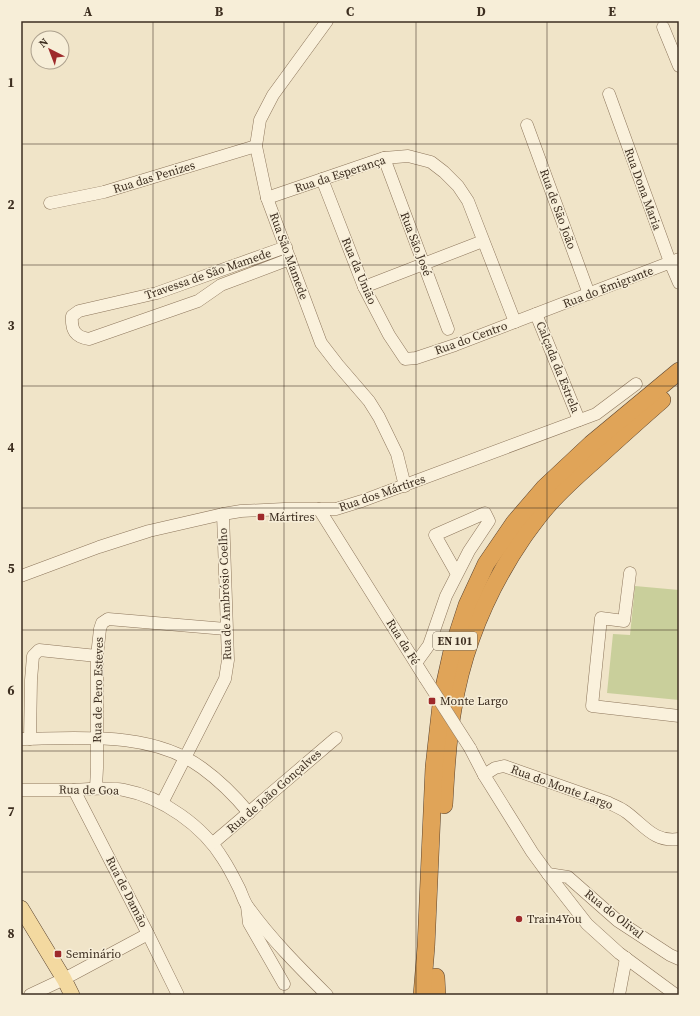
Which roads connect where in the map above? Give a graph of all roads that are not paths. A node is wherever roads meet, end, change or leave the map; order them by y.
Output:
1 (327, 21) edge
2 (663, 27) dead end
3 (679, 66) edge
4 (609, 94) dead end
5 (527, 125) dead end
6 (256, 146) junction
7 (384, 158) junction
8 (322, 179) junction
9 (267, 198) junction
10 (50, 203) dead end
11 (483, 241) junction
12 (286, 247) junction
13 (290, 259) junction
14 (675, 261) edge
15 (423, 264) junction
16 (679, 283) edge
17 (364, 288) junction
18 (589, 294) junction
19 (536, 314) junction
20 (515, 322) junction
21 (448, 329) dead end
22 (405, 358) joint
23 (679, 371) edge
24 (636, 384) dead end
25 (679, 384) edge
26 (579, 420) junction
27 (405, 486) junction
28 (319, 509) junction
29 (223, 514) junction
30 (630, 573) dead end
31 (457, 574) junction
32 (21, 576) edge
33 (226, 629) junction
34 (97, 656) junction
35 (416, 663) junction
36 (679, 716) edge
37 (97, 738) junction
38 (336, 738) dead end
39 (25, 739) edge
40 (185, 758) junction
41 (484, 775) junction
42 (96, 788) junction
43 (21, 790) edge
44 (74, 790) junction
45 (162, 803) junction
46 (249, 813) junction
47 (679, 840) edge
48 (213, 843) junction
49 (548, 874) junction
50 (247, 906) junction
51 (21, 908) edge
52 (148, 934) junction
53 (626, 958) junction
54 (679, 959) edge
55 (436, 977) junction
56 (64, 979) junction
57 (284, 984) dead end
58 (30, 995) edge
59 (72, 995) edge
60 (178, 995) edge
61 (326, 995) edge
62 (422, 995) edge
63 (433, 995) edge
64 (437, 995) edge
65 (619, 995) edge
66 (676, 995) edge

1 - 6 street, Rua São Mamede
2 - 3 street
4 - 14 street, Rua Dona Maria
5 - 18 street, Rua de São João
6 - 9 street, Rua São Mamede
6 - 10 street, Rua das Penizes
7 - 8 street, Rua da Esperança
7 - 11 street, Rua da Esperança
7 - 15 street, Rua São José
8 - 9 street, Rua da Esperança
8 - 17 street, Rua da União
9 - 12 street, Rua São Mamede
11 - 15 street
11 - 20 street, Rua da Esperança
12 - 13 street, Rua São Mamede
12 - 13 street, Travessa de São Mamede
13 - 27 street, Rua São Mamede
14 - 16 street, Rua Dona Maria
14 - 18 street, Rua do Emigrante
15 - 17 street
15 - 21 street, Rua São José
17 - 22 street, Rua da União
18 - 19 street, Rua do Emigrante
19 - 20 street, Rua do Centro
19 - 26 street, Calçada da Estrela
20 - 22 street, Rua do Centro
23 - 62 highway, EN 101
24 - 26 street, Rua dos Mártires
25 - 55 highway, EN 101
26 - 27 street, Rua dos Mártires
27 - 28 street, Rua dos Mártires
28 - 29 street, Rua dos Mártires
28 - 35 street, Rua da Fé
29 - 32 street, Rua dos Mártires
29 - 33 street, Rua de Ambrósio Coelho
30 - 36 street
31 - 31 street
31 - 35 street
33 - 34 street, Rua de Pero Esteves
33 - 40 street, Rua de Ambrósio Coelho
34 - 37 street, Rua de Pero Esteves
34 - 39 street
35 - 41 street, Rua da Fé, bridge
37 - 39 street
37 - 40 street
37 - 42 street, Rua de Pero Esteves
38 - 46 street, Rua de João Gonçalves
40 - 45 street, Rua de Ambrósio Coelho
40 - 46 street
41 - 47 street, Rua do Monte Largo
41 - 49 street, Rua da Fé
42 - 44 street, Rua de Goa
42 - 45 street, Rua de Goa
43 - 44 street, Rua de Goa
44 - 52 street, Rua de Damão
45 - 48 street, Rua de Goa
46 - 48 street, Rua de João Gonçalves
48 - 50 street, Rua de Goa
49 - 53 street, Rua da Fé
49 - 54 street, Rua do Olival
50 - 57 street, Rua de Goa
50 - 61 street, Rua de Goa
51 - 56 main road
52 - 56 street
52 - 60 street, Rua de Damão
53 - 65 street
53 - 66 street, Rua da Fé
55 - 63 highway, EN 101
55 - 64 highway
56 - 58 street
56 - 59 main road

